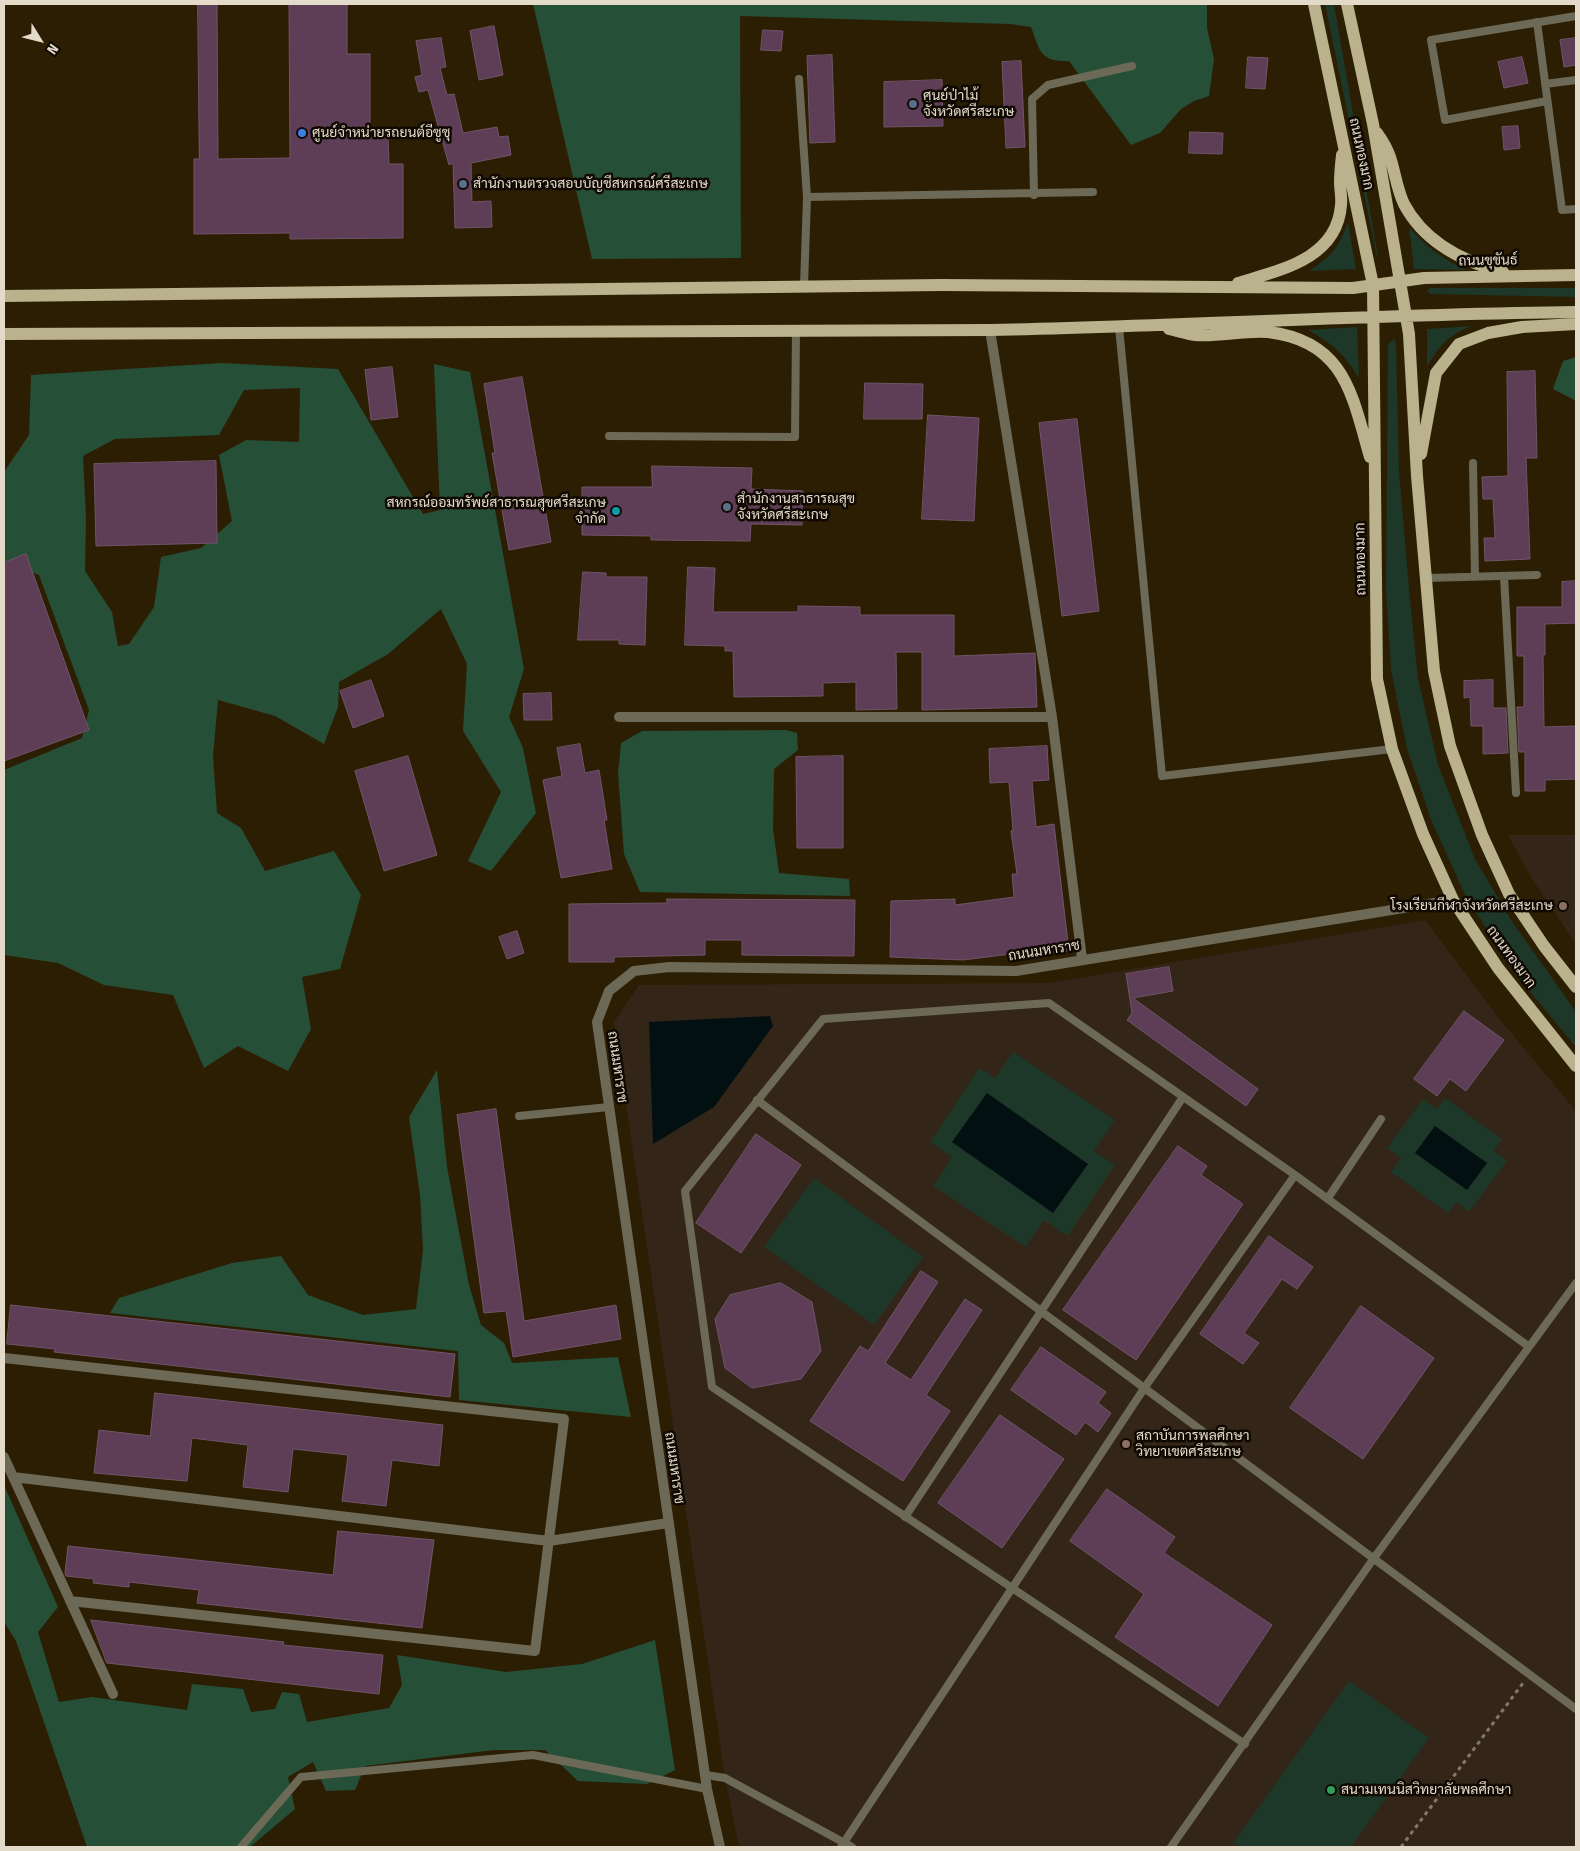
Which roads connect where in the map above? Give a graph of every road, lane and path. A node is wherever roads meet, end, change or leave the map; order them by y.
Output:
1 (1314, 4) edge
2 (1347, 4) edge
3 (1576, 16) edge
4 (1537, 22) junction
5 (1132, 66) dead end
6 (798, 79) dead end
7 (1576, 80) edge
8 (1544, 84) junction
9 (1547, 101) junction
10 (1373, 124) junction
11 (1343, 143) junction
12 (1093, 192) dead end
13 (1034, 195) junction
14 (807, 197) junction
15 (1576, 209) edge
16 (1576, 275) edge
17 (1520, 276) junction
18 (1400, 281) junction
19 (1373, 285) junction
20 (804, 286) junction
21 (1223, 288) junction
22 (4, 296) edge
23 (1576, 312) edge
24 (1406, 314) junction
25 (1374, 315) junction
26 (1576, 324) edge
27 (1152, 326) junction
28 (1119, 327) junction
29 (796, 330) junction
30 (990, 330) junction
31 (4, 334) edge
32 (609, 436) dead end
33 (1472, 463) dead end
34 (1375, 471) junction
35 (1417, 476) junction
36 (1536, 575) dead end
37 (1504, 576) junction
38 (1475, 577) junction
39 (1426, 578) junction
40 (1052, 717) junction
41 (619, 718) dead end
42 (1392, 749) junction
43 (1516, 793) dead end
44 (1453, 900) junction
45 (1082, 959) junction
46 (1576, 987) edge
47 (1576, 1066) edge
48 (1183, 1097) junction
49 (758, 1100) junction
50 (609, 1107) junction
51 (520, 1116) dead end
52 (1381, 1119) dead end
53 (1295, 1175) junction
54 (1328, 1198) junction
55 (1576, 1283) edge
56 (1040, 1310) junction
57 (1528, 1346) junction
58 (4, 1358) edge
59 (1145, 1387) junction
60 (4, 1457) edge
61 (13, 1477) junction
62 (905, 1516) junction
63 (668, 1524) junction
64 (549, 1541) junction
65 (1374, 1558) junction
66 (1012, 1587) junction
67 (70, 1601) junction
68 (1530, 1675) junction
69 (113, 1694) dead end
70 (1576, 1709) edge
71 (1245, 1744) junction
72 (706, 1775) junction
73 (707, 1789) junction
74 (842, 1845) edge
75 (241, 1847) edge
76 (720, 1847) edge
77 (852, 1847) edge
78 (1171, 1847) edge
79 (1401, 1847) edge

1 - 11 main road, ถนนทองมาก
2 - 10 main road, ถนนทองมาก
3 - 4 lane
4 - 8 lane
4 - 9 lane
5 - 13 lane
6 - 14 lane
7 - 8 lane
8 - 9 lane
9 - 15 lane
10 - 17 main road
10 - 18 main road, ถนนทองมาก
11 - 19 main road, ถนนทองมาก
11 - 21 main road
12 - 13 lane
13 - 14 lane
14 - 20 lane
16 - 17 main road, ถนนขุขันธ์
17 - 18 main road, ถนนขุขันธ์
18 - 19 main road, ถนนขุขันธ์
18 - 24 main road, ถนนทองมาก
19 - 21 main road, ถนนขุขันธ์
19 - 25 main road, ถนนทองมาก
20 - 21 main road, ถนนขุขันธ์
20 - 22 main road, ถนนขุขันธ์
23 - 24 main road
24 - 25 main road
24 - 35 main road, ถนนทองมาก
25 - 27 main road
25 - 34 main road, ถนนทองมาก
26 - 35 main road
27 - 28 main road
27 - 34 main road
28 - 30 main road
28 - 42 lane
29 - 30 main road
29 - 31 main road
29 - 32 lane
30 - 40 street
33 - 38 lane
34 - 42 main road, ถนนทองมาก
35 - 39 main road, ถนนทองมาก
36 - 37 lane
37 - 38 lane
37 - 43 lane
38 - 39 lane
39 - 46 main road, ถนนทองมาก
40 - 41 street
40 - 45 street
42 - 44 main road, ถนนทองมาก
44 - 45 street, ถนนมหาราช
44 - 47 main road, ถนนทองมาก
45 - 50 street, ถนนมหาราช
48 - 49 lane
48 - 53 lane
48 - 56 lane
49 - 56 lane
49 - 62 lane
50 - 51 lane
50 - 63 street, ถนนมหาราช
52 - 54 lane
53 - 54 lane
53 - 59 lane
54 - 57 lane
55 - 57 lane
56 - 59 lane
56 - 62 lane
57 - 65 lane
58 - 64 street
59 - 65 lane
59 - 66 lane
60 - 61 street
61 - 64 street
61 - 67 street
62 - 66 lane
63 - 64 street
63 - 72 street, ถนนมหาราช
64 - 67 street
65 - 68 lane
65 - 71 lane
66 - 71 lane
66 - 74 lane
67 - 69 street
68 - 70 lane
68 - 79 path
71 - 78 lane
72 - 73 street, ถนนมหาราช
72 - 74 lane
73 - 75 lane
73 - 76 street, ถนนมหาราช
74 - 77 lane

